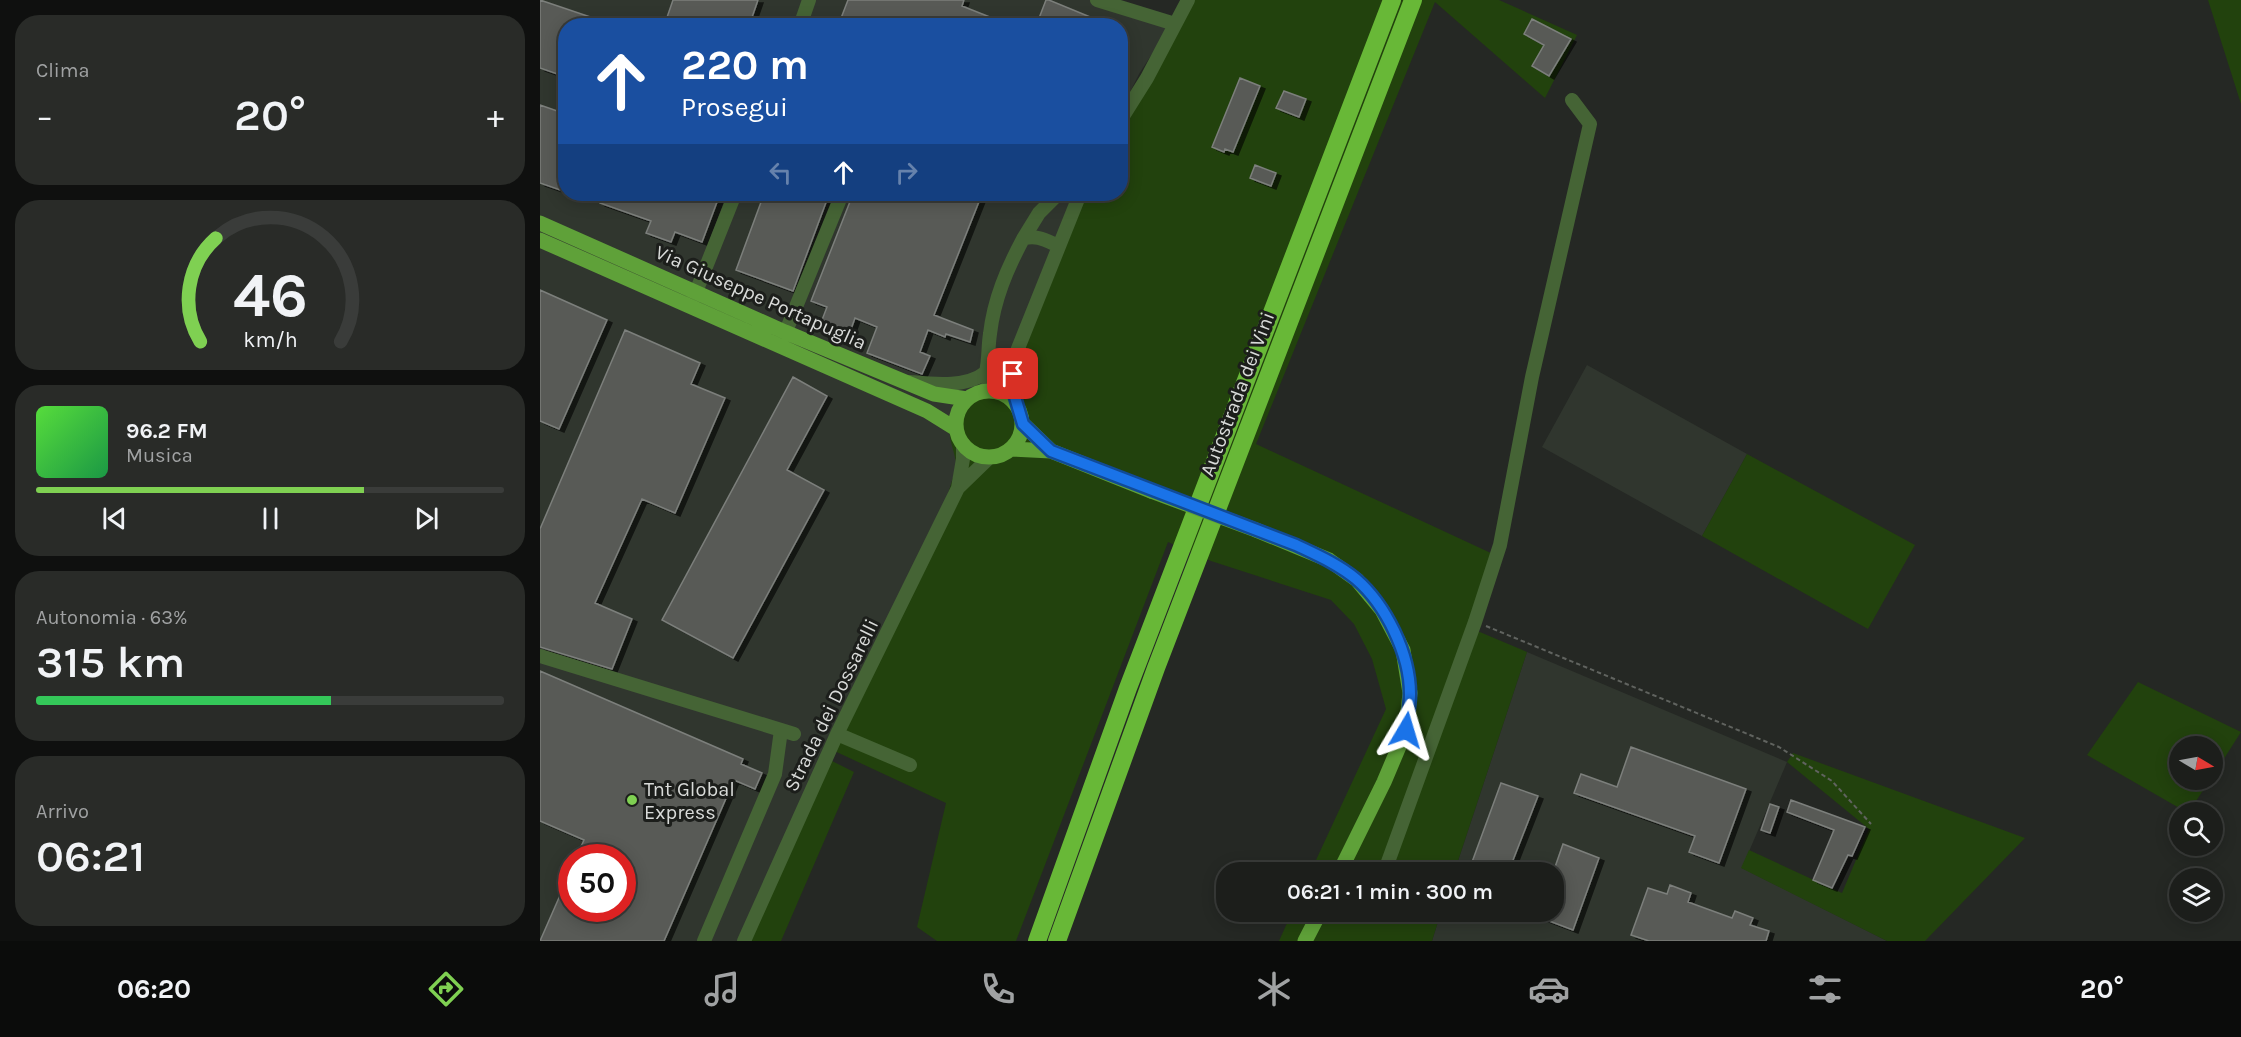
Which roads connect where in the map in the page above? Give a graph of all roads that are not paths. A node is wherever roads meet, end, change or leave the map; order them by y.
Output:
1 (809, 0) edge
2 (1097, 0) edge
3 (1188, 0) edge
4 (1392, 0) edge
5 (1413, 0) edge
6 (803, 18) edge
7 (1175, 24) junction
8 (1572, 100) dead end
9 (1128, 108) edge
10 (732, 201) edge
11 (839, 201) edge
12 (1051, 201) edge
13 (1077, 201) edge
14 (540, 223) edge
15 (1023, 239) junction
16 (540, 240) edge
17 (1059, 246) junction
18 (697, 292) junction
19 (690, 307) junction
20 (783, 339) junction
21 (1013, 361) junction
22 (902, 381) junction
23 (983, 391) junction
24 (967, 399) junction
25 (1017, 405) junction
26 (1023, 424) junction
27 (956, 429) junction
28 (963, 444) junction
29 (1012, 449) junction
30 (1051, 451) junction
31 (990, 458) junction
32 (958, 488) junction
33 (540, 656) edge
34 (837, 734) junction
35 (910, 765) dead end
36 (1072, 840) junction
37 (1344, 862) edge
38 (1388, 862) edge
39 (1315, 922) edge
40 (704, 941) edge
41 (744, 941) edge
42 (1026, 941) edge
43 (1037, 941) edge
44 (1057, 941) edge
45 (1305, 941) edge

1 - 6 street
2 - 7 street
3 - 7 street
4 - 36 highway, Autostrada dei Vini
5 - 44 highway, Autostrada dei Vini
7 - 9 street
8 - 38 street
10 - 18 street
11 - 20 street
12 - 15 street
13 - 17 street
14 - 18 main road, Via Giuseppe Portapuglia
15 - 17 street
15 - 22 street
16 - 19 main road, Via Giuseppe Portapuglia
17 - 21 street
18 - 19 street
18 - 20 main road, Via Giuseppe Portapuglia
19 - 20 main road, Via Giuseppe Portapuglia
20 - 22 main road, Via Giuseppe Portapuglia
20 - 27 main road, Via Giuseppe Portapuglia
21 - 23 street
21 - 25 street
22 - 24 main road, Via Giuseppe Portapuglia
23 - 24 main road
23 - 25 main road
24 - 27 main road
25 - 26 main road
26 - 29 main road
26 - 30 main road
27 - 28 main road
28 - 31 main road
28 - 32 street, Strada dei Dossarelli
29 - 30 main road
29 - 31 main road
30 - 37 main road, bridge
31 - 32 street, Strada dei Dossarelli
32 - 34 street, Strada dei Dossarelli
33 - 40 street
34 - 35 street
34 - 41 street, Strada dei Dossarelli
36 - 42 highway
36 - 43 highway, Autostrada dei Vini
39 - 45 main road

